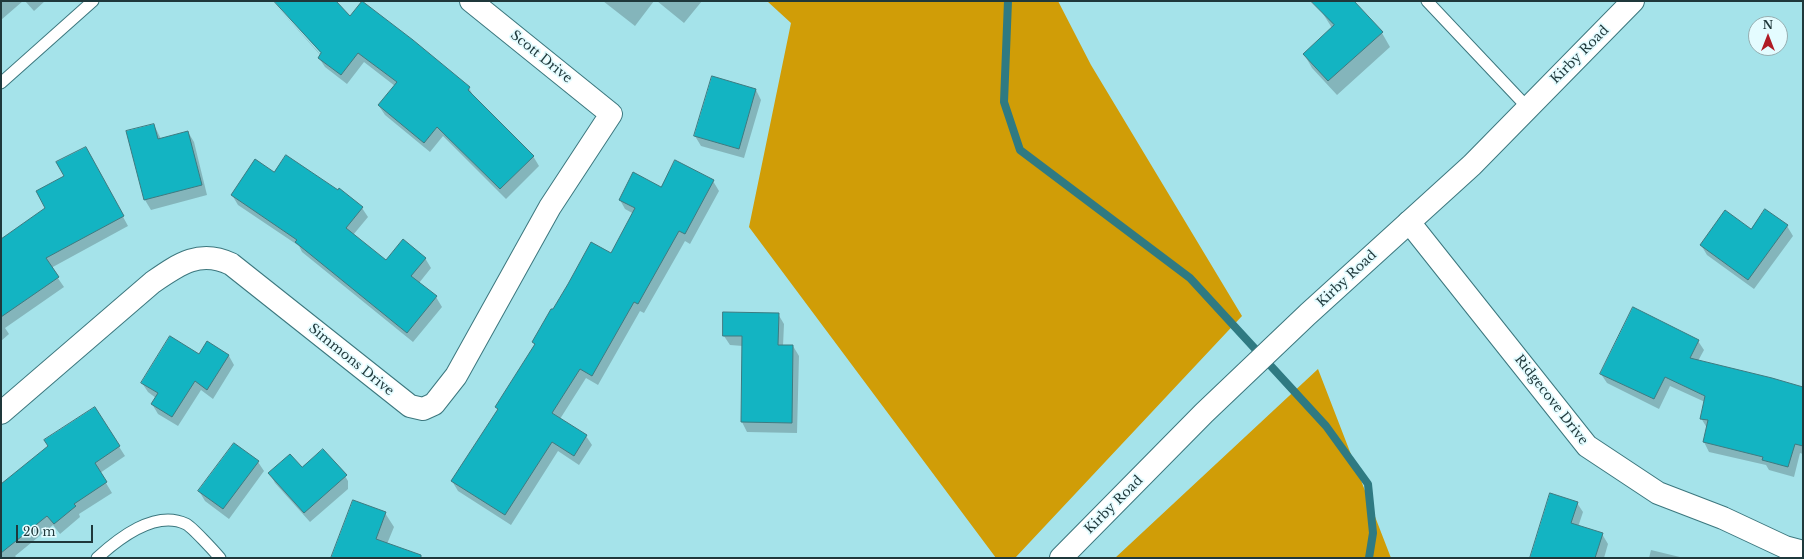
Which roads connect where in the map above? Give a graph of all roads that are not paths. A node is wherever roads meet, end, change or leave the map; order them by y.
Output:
1 (93, 1) edge
2 (471, 1) edge
3 (1427, 1) edge
4 (1634, 1) edge
5 (1, 83) edge
6 (1528, 108) junction
7 (611, 114) joint
8 (1409, 222) junction
9 (1, 413) edge
10 (1803, 552) edge
11 (96, 558) edge
12 (220, 558) edge
13 (1061, 558) edge

1 - 5 lane
2 - 7 street, Scott Drive
3 - 6 lane
4 - 6 street, Kirby Road
6 - 8 street, Kirby Road
7 - 9 street, Simmons Drive
8 - 10 street, Ridgecove Drive
8 - 13 street, Kirby Road
11 - 12 lane

